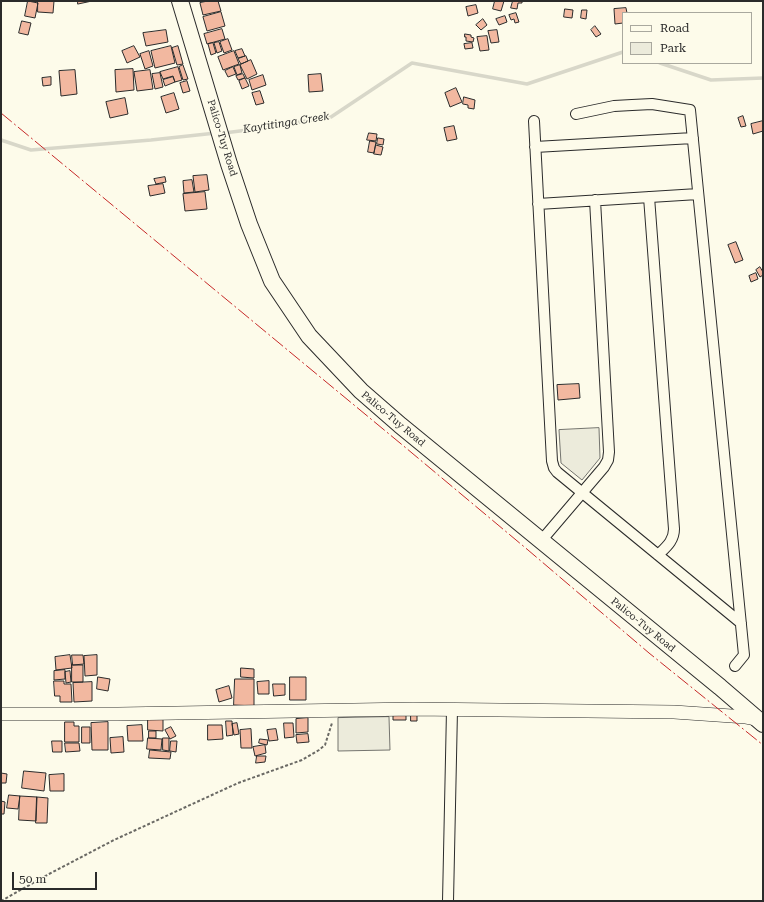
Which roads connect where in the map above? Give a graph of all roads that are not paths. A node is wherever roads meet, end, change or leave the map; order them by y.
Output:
1 (180, 1) edge
2 (576, 114) dead end
3 (534, 121) dead end
4 (693, 138) junction
5 (535, 147) junction
6 (698, 194) junction
7 (649, 197) junction
8 (595, 200) junction
9 (538, 204) junction
10 (582, 493) junction
11 (541, 541) junction
12 (658, 555) junction
13 (741, 623) junction
14 (735, 666) dead end
15 (452, 710) junction
16 (1, 714) edge
17 (761, 721) edge
18 (448, 901) edge

1 - 11 main road, Palico-Tuy Road
2 - 4 street
3 - 5 street
4 - 5 street
4 - 6 street
5 - 9 street
6 - 7 street
6 - 13 street
7 - 8 street
7 - 12 street
8 - 9 street
8 - 10 street
9 - 10 street
10 - 11 street
10 - 12 street
11 - 17 main road, Palico-Tuy Road
12 - 13 street
13 - 14 street
15 - 16 street
15 - 17 street
15 - 18 street

